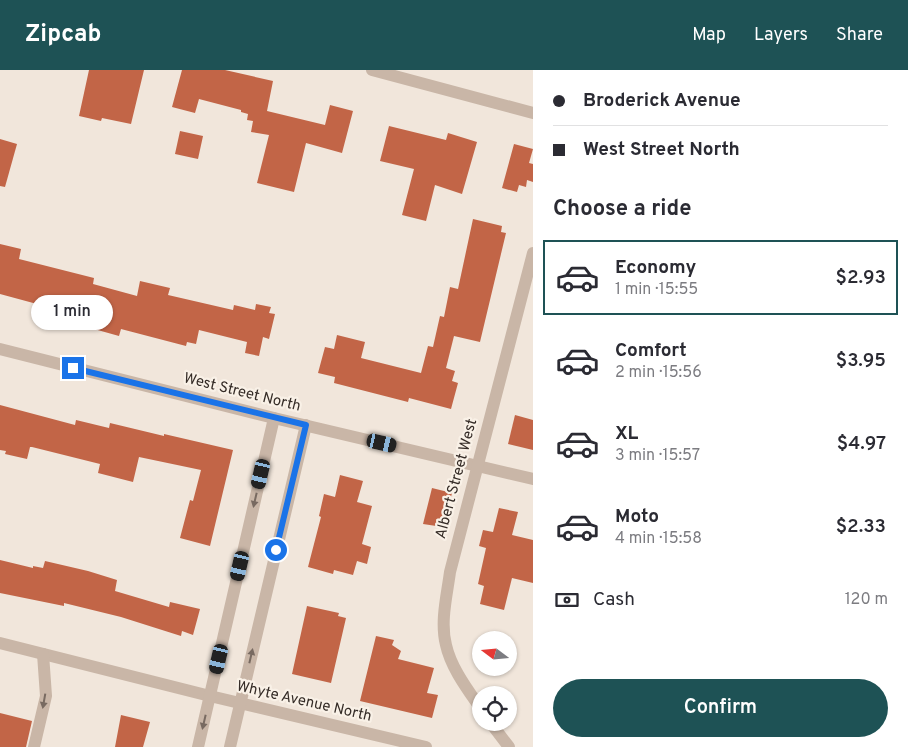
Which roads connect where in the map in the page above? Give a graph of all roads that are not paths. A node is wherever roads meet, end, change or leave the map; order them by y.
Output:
1 (372, 70) edge
2 (533, 113) edge
3 (533, 253) edge
4 (0, 349) edge
5 (274, 418) junction
6 (306, 425) junction
7 (478, 465) junction
8 (533, 479) edge
9 (0, 643) edge
10 (43, 654) junction
11 (210, 696) junction
12 (472, 696) edge
13 (240, 703) junction
14 (497, 731) edge
15 (34, 747) edge
16 (198, 747) edge
17 (230, 747) edge
18 (426, 747) edge
19 (509, 747) edge

1 - 2 street
3 - 7 street, Albert Street West
4 - 5 street, West Street North
5 - 6 street, West Street North
5 -> 11 street
6 - 7 street, West Street North
13 -> 6 street
7 - 8 street, West Street North
7 - 12 street, Albert Street West
9 - 10 street, Whyte Avenue North
10 - 11 street, Whyte Avenue North
10 -> 15 street
11 - 13 street, Whyte Avenue North
11 -> 16 street
13 - 17 street
13 - 18 street, Whyte Avenue North
14 - 19 street

